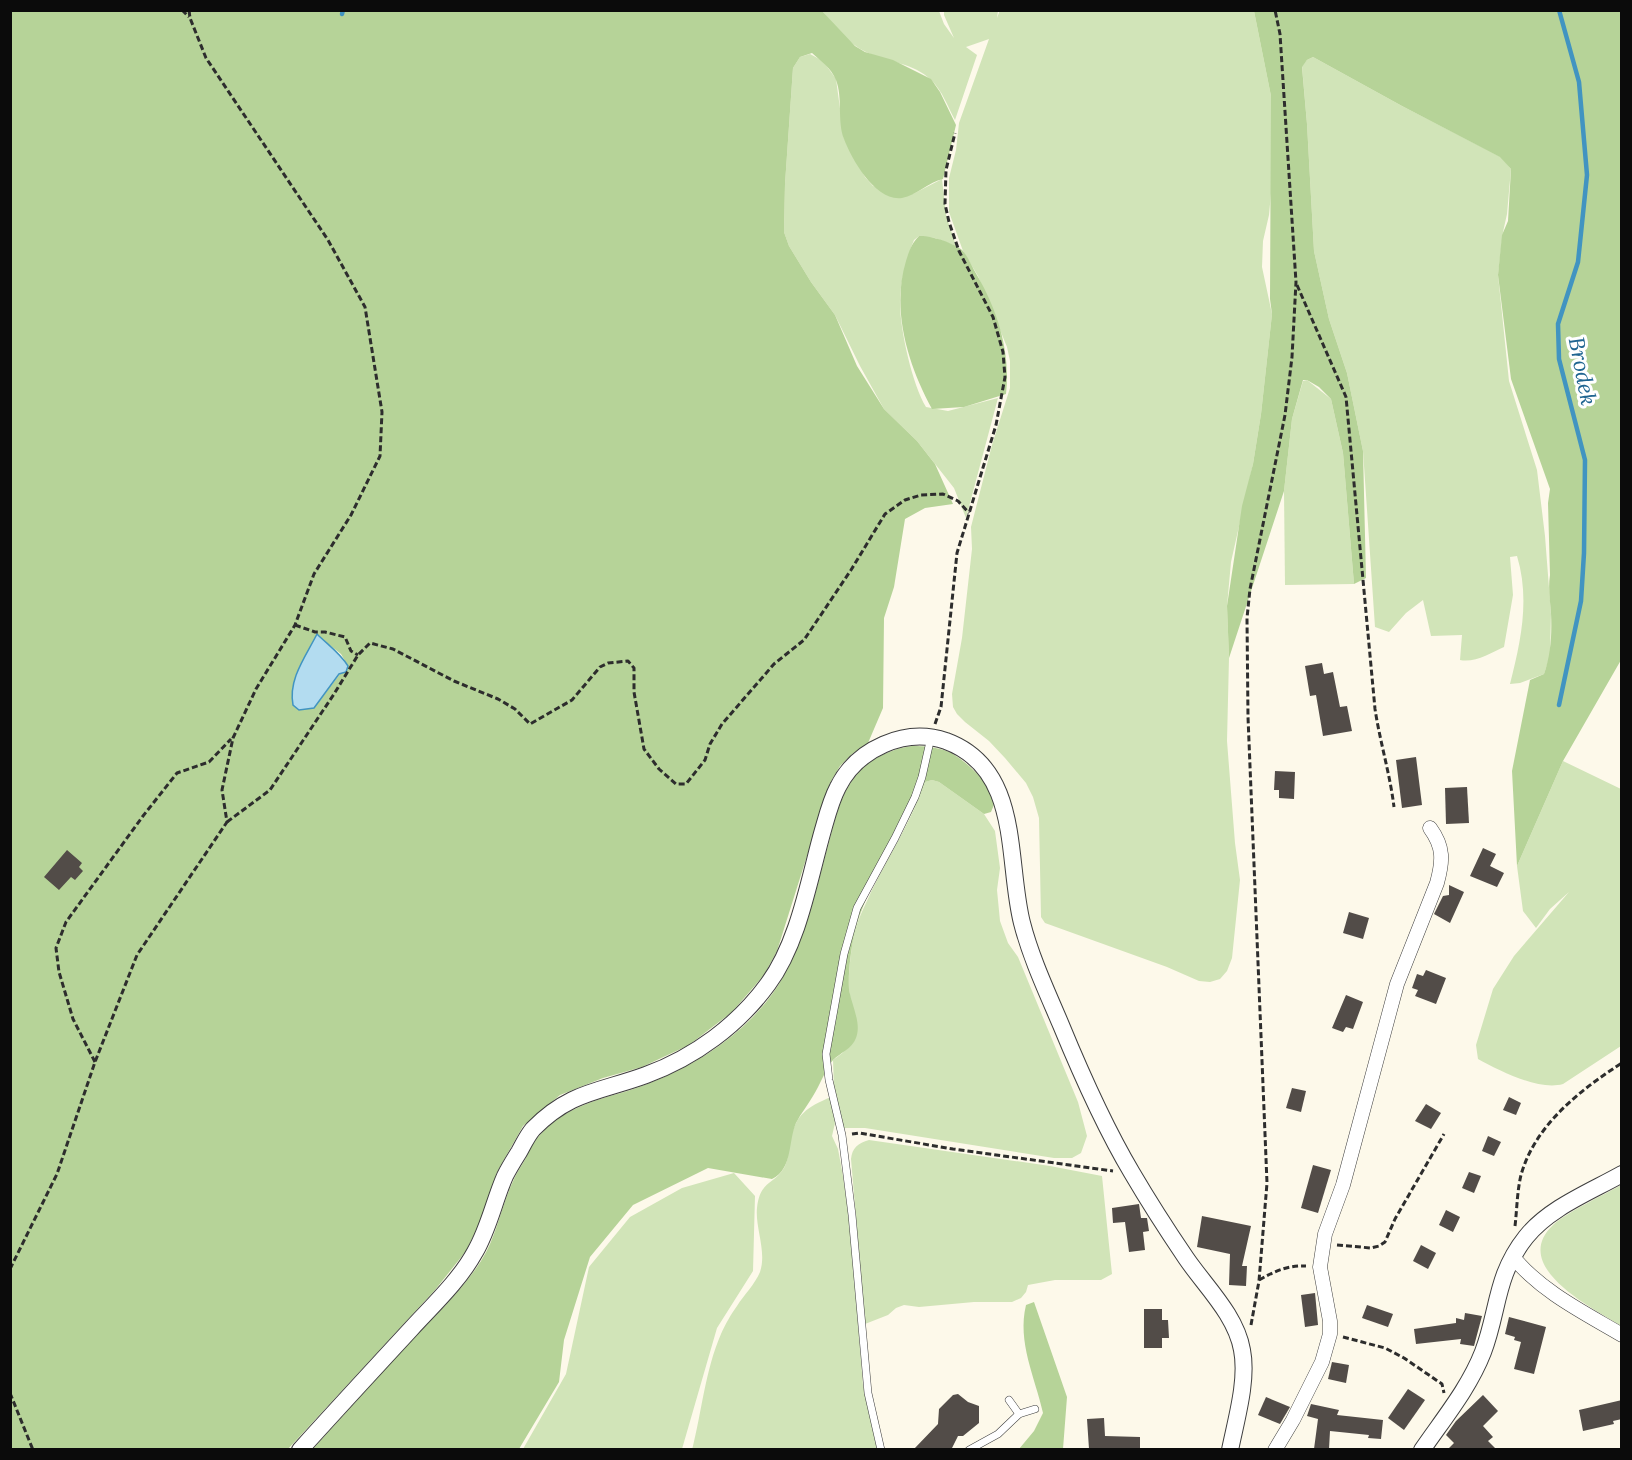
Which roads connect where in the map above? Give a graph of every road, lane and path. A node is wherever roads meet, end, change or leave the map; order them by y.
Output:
1 (182, 10) edge
2 (189, 10) edge
3 (1275, 10) edge
4 (190, 18) junction
5 (955, 133) dead end
6 (1296, 282) junction
7 (969, 513) junction
8 (295, 625) junction
9 (358, 655) junction
10 (931, 737) junction
11 (233, 738) junction
12 (1394, 807) dead end
13 (227, 822) junction
14 (1430, 828) dead end
15 (95, 1062) junction
16 (1622, 1063) edge
17 (1444, 1134) dead end
18 (842, 1135) junction
19 (1132, 1173) junction
20 (1622, 1174) edge
21 (1515, 1230) dead end
22 (1323, 1246) junction
23 (1513, 1257) junction
24 (1320, 1268) junction
25 (10, 1269) edge
26 (1259, 1281) junction
27 (1330, 1334) junction
28 (1622, 1335) edge
29 (1242, 1350) junction
30 (10, 1393) edge
31 (1009, 1400) dead end
32 (1450, 1408) junction
33 (1035, 1409) dead end
34 (1019, 1414) junction
35 (33, 1449) edge
36 (300, 1449) edge
37 (881, 1449) edge
38 (969, 1449) edge
39 (1230, 1449) edge
40 (1275, 1449) edge
41 (1422, 1449) edge

1 - 4 path
2 - 4 path
3 - 6 path
4 - 8 path
5 - 7 path
6 - 12 path
6 - 26 path
7 - 9 path
7 - 10 path
8 - 9 path
8 - 11 path
9 - 13 path
10 - 18 lane
10 - 19 street
10 - 36 street
11 - 13 path
11 - 15 path
13 - 15 path
14 - 22 street
15 - 25 path
16 - 21 path
17 - 22 path
18 - 19 path
18 - 37 lane
19 - 29 street
20 - 23 street
22 - 24 street
23 - 28 street
23 - 32 street
24 - 26 path
24 - 27 street
26 - 29 path
27 - 32 path
27 - 40 street
29 - 39 street
30 - 35 path
31 - 34 lane
32 - 41 street
33 - 34 lane
34 - 38 lane

